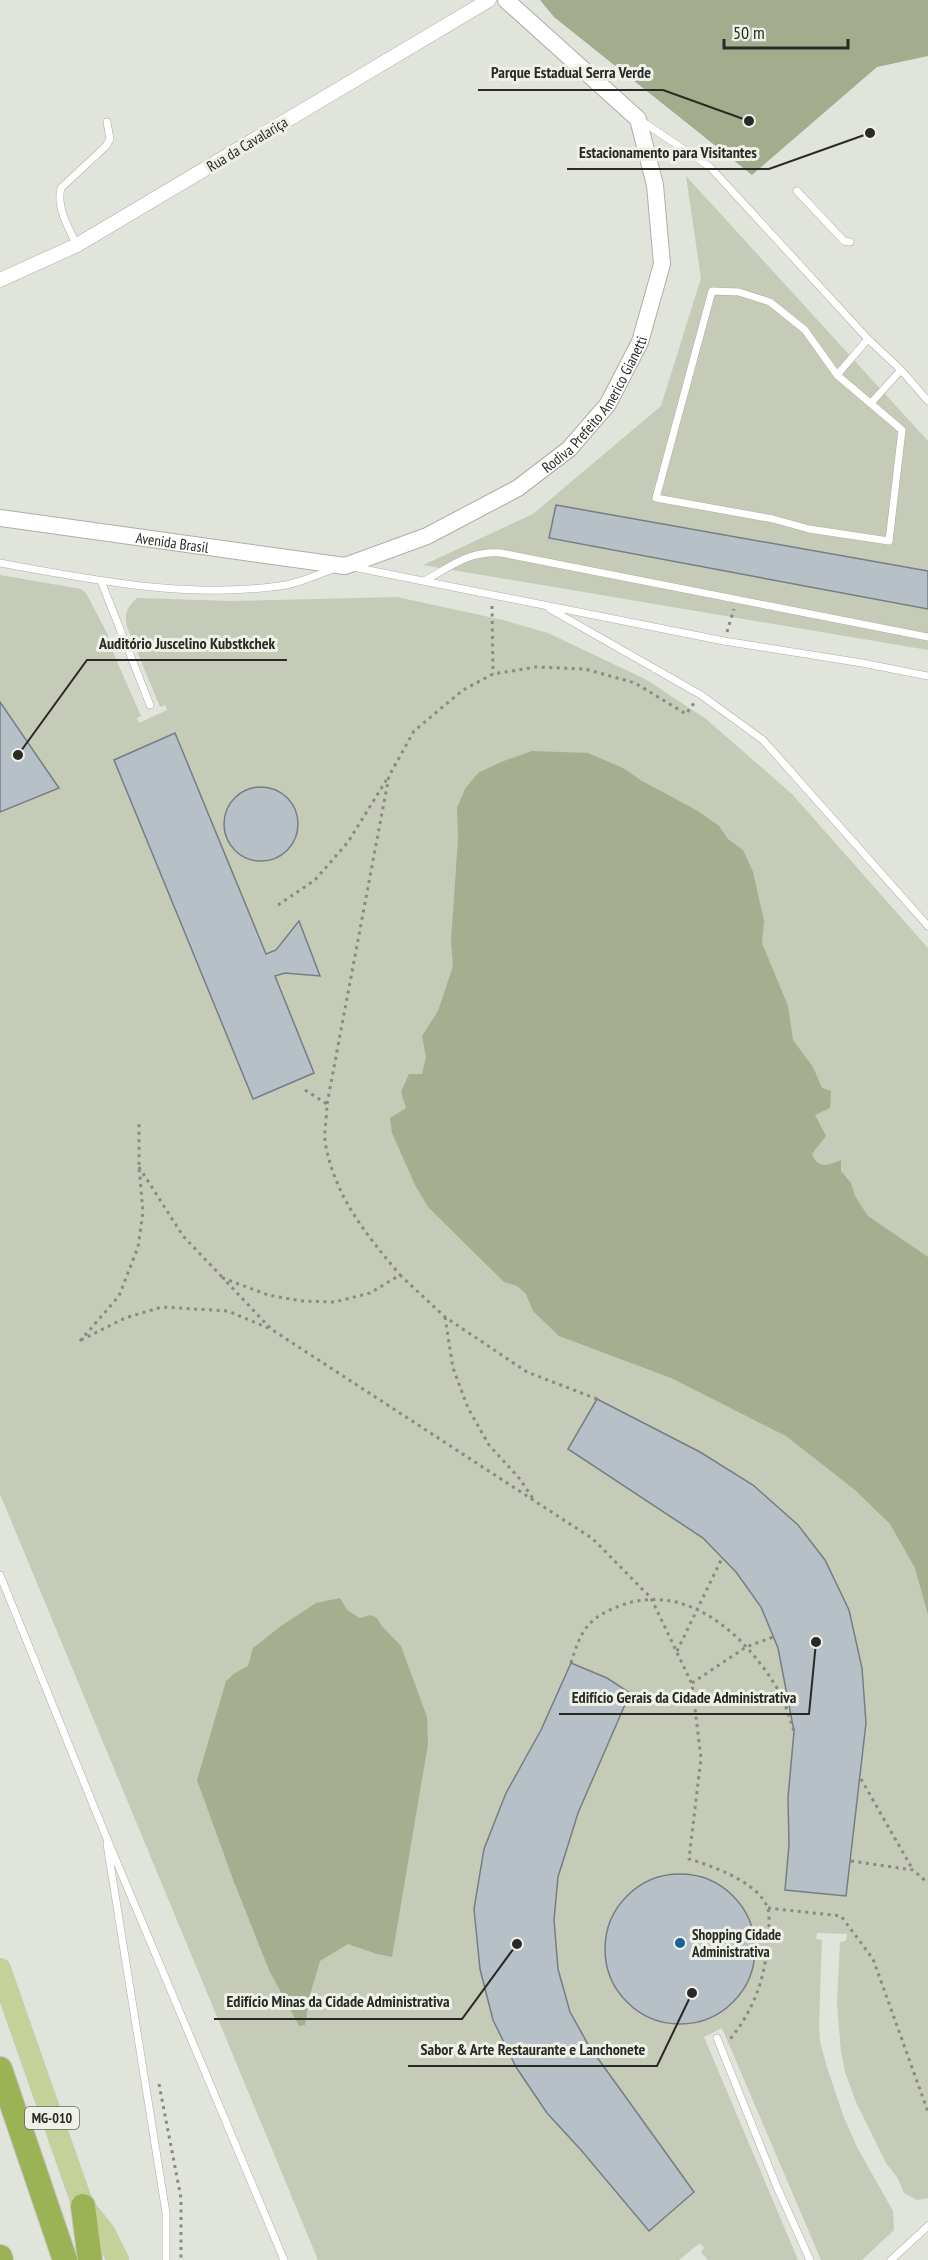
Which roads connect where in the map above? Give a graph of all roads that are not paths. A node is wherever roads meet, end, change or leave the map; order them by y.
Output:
1 (489, 0) edge
2 (506, 0) edge
3 (638, 119) junction
4 (107, 122) dead end
5 (797, 191) dead end
6 (850, 243) dead end
7 (77, 244) junction
8 (0, 280) edge
9 (868, 339) junction
10 (901, 370) junction
11 (837, 375) junction
12 (928, 401) edge
13 (871, 403) junction
14 (0, 518) edge
15 (0, 563) edge
16 (345, 566) junction
17 (101, 581) junction
18 (424, 581) junction
19 (545, 606) junction
20 (928, 637) edge
21 (927, 677) edge
22 (150, 705) dead end
23 (928, 926) edge
24 (0, 1575) edge
25 (105, 1834) junction
26 (0, 1969) edge
27 (717, 2038) dead end
28 (0, 2069) edge
29 (83, 2206) junction
30 (928, 2226) edge
31 (65, 2260) edge
32 (90, 2260) edge
33 (118, 2260) edge
34 (166, 2260) edge
35 (284, 2260) edge
36 (810, 2260) edge
37 (891, 2260) edge

1 - 7 street, Rua da Cavalariça
2 - 3 street
3 - 9 lane
3 - 16 street, Rodiva Prefeito Americo Gianetti
4 - 7 lane
5 - 6 lane
7 - 8 street, Rua da Cavalariça
9 - 10 lane
9 - 11 lane
10 - 12 lane
10 - 13 lane
11 - 13 lane
11 - 13 lane
14 - 16 street, Avenida Brasil
15 - 17 lane
16 - 17 lane
16 - 18 lane
17 - 22 lane
18 - 19 lane
18 - 20 lane
19 - 21 lane
19 - 23 lane
24 - 25 lane
25 - 34 lane
25 - 35 lane
26 - 29 main road, MG-010
27 - 36 lane
28 - 31 highway, MG-010
29 - 32 highway
29 - 33 main road, MG-010
30 - 37 lane

